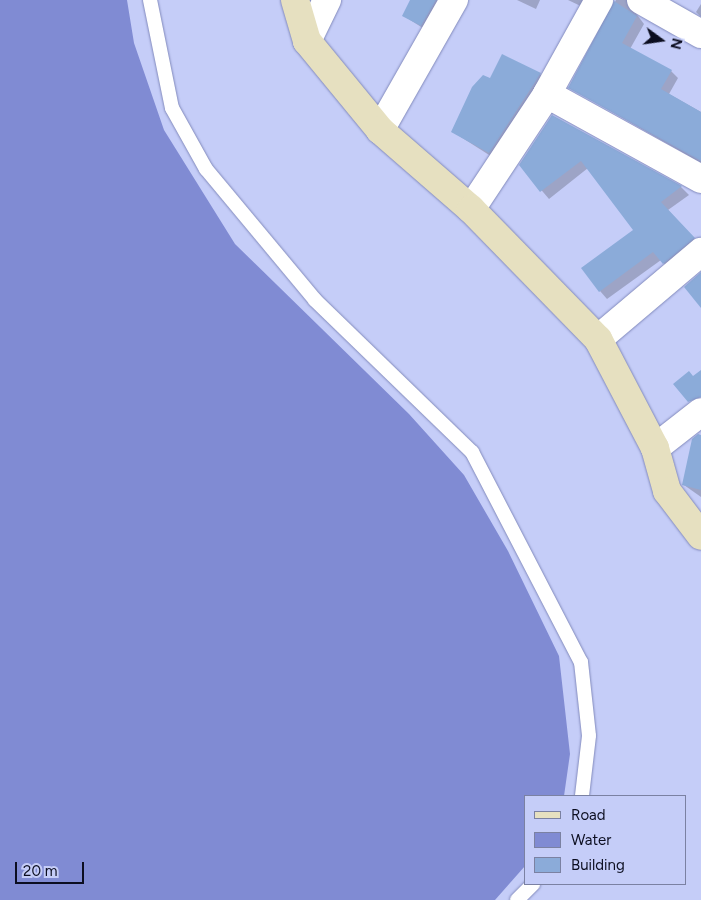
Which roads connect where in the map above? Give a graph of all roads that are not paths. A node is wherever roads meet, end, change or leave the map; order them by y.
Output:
1 (150, 0) edge
2 (295, 0) edge
3 (327, 0) edge
4 (454, 0) edge
5 (598, 0) edge
6 (641, 0) edge
7 (701, 34) edge
8 (307, 41) junction
9 (547, 94) junction
10 (380, 130) junction
11 (701, 179) edge
12 (470, 208) junction
13 (701, 252) edge
14 (598, 339) junction
15 (701, 412) edge
16 (655, 448) junction
17 (701, 536) edge
18 (582, 795) edge
19 (533, 885) edge
20 (517, 900) edge

1 - 18 lane
2 - 8 street
3 - 8 street
4 - 10 street
5 - 9 street
6 - 7 street
8 - 10 street
9 - 11 street
9 - 12 street
10 - 12 street
12 - 14 street
13 - 14 street
14 - 16 street
15 - 16 street
16 - 17 street
19 - 20 lane

